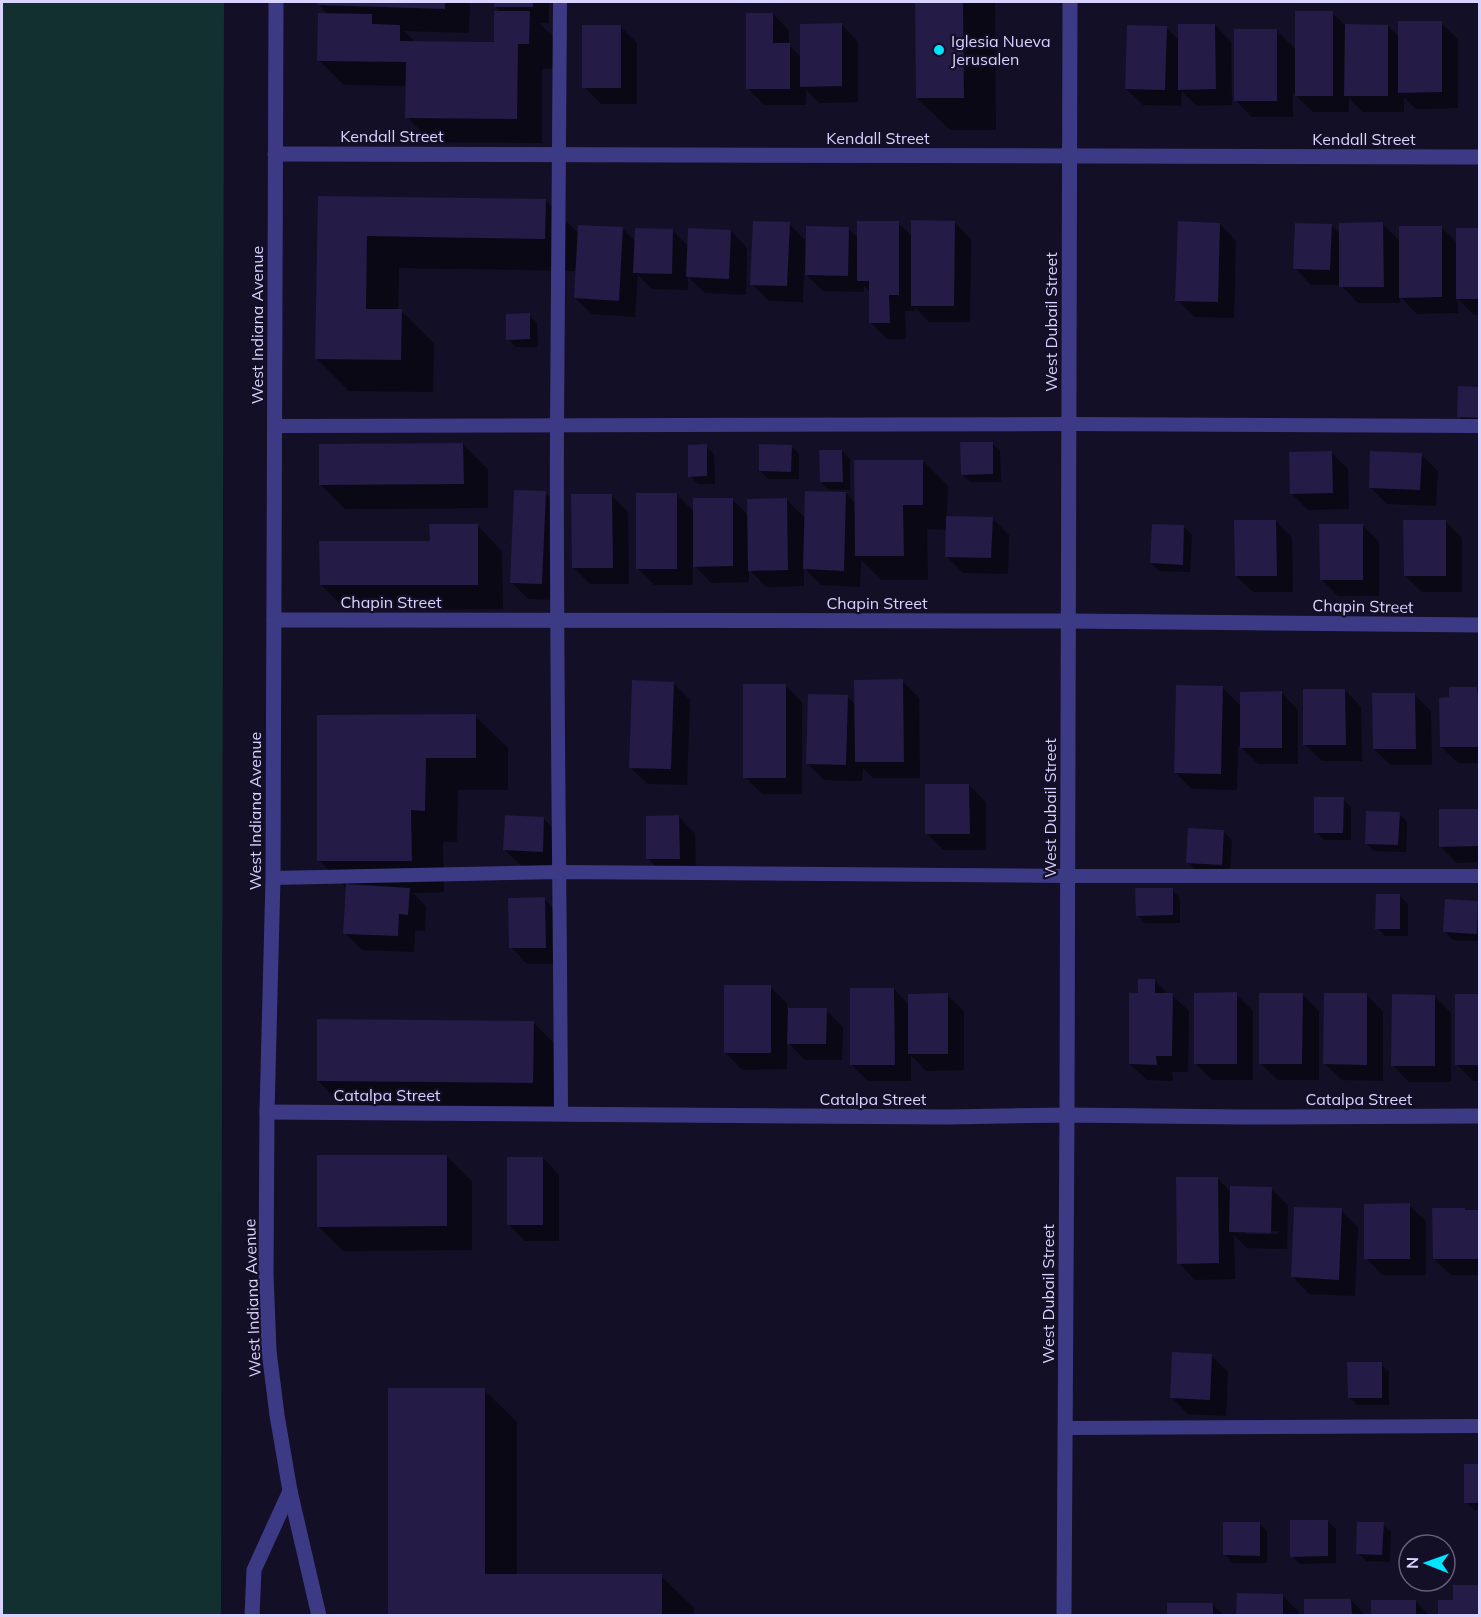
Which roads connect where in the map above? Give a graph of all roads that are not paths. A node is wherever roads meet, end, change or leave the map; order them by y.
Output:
1 (276, 2) edge
2 (560, 2) edge
3 (1070, 2) edge
4 (275, 154) junction
5 (560, 154) junction
6 (1070, 156) junction
7 (1479, 157) edge
8 (1069, 424) junction
9 (557, 425) junction
10 (275, 426) junction
11 (1479, 426) edge
12 (274, 620) junction
13 (557, 620) junction
14 (1068, 621) junction
15 (1479, 625) edge
16 (560, 872) junction
17 (1068, 876) junction
18 (1479, 876) edge
19 (273, 878) junction
20 (267, 1112) junction
21 (561, 1114) junction
22 (1067, 1115) junction
23 (1479, 1116) edge
24 (1479, 1426) edge
25 (1065, 1428) junction
26 (290, 1491) junction
27 (252, 1616) edge
28 (319, 1616) edge
29 (1064, 1616) edge

1 - 4 street, West Indiana Avenue
2 - 5 lane
3 - 6 street, West Dubail Street
4 - 5 street, Kendall Street
4 - 10 street, West Indiana Avenue
5 - 6 street, Kendall Street
5 - 9 lane
6 - 7 street, Kendall Street
6 - 8 street, West Dubail Street
8 - 9 lane
8 - 11 lane
8 - 14 street, West Dubail Street
9 - 10 lane
9 - 13 lane
10 - 12 street, West Indiana Avenue
12 - 13 street, Chapin Street
12 - 19 street, West Indiana Avenue
13 - 14 street, Chapin Street
13 - 16 lane
14 - 15 street, Chapin Street
14 - 17 street, West Dubail Street
16 - 17 lane
16 - 19 lane
16 - 21 lane
17 - 18 lane
17 - 22 street, West Dubail Street
19 - 20 street, West Indiana Avenue
20 - 21 street, Catalpa Street
20 - 26 street, West Indiana Avenue
21 - 22 street, Catalpa Street
22 - 23 street, Catalpa Street
22 - 25 street, West Dubail Street
24 - 25 lane
25 - 29 street, West Dubail Street
26 - 27 street
26 - 28 street, West Indiana Avenue

